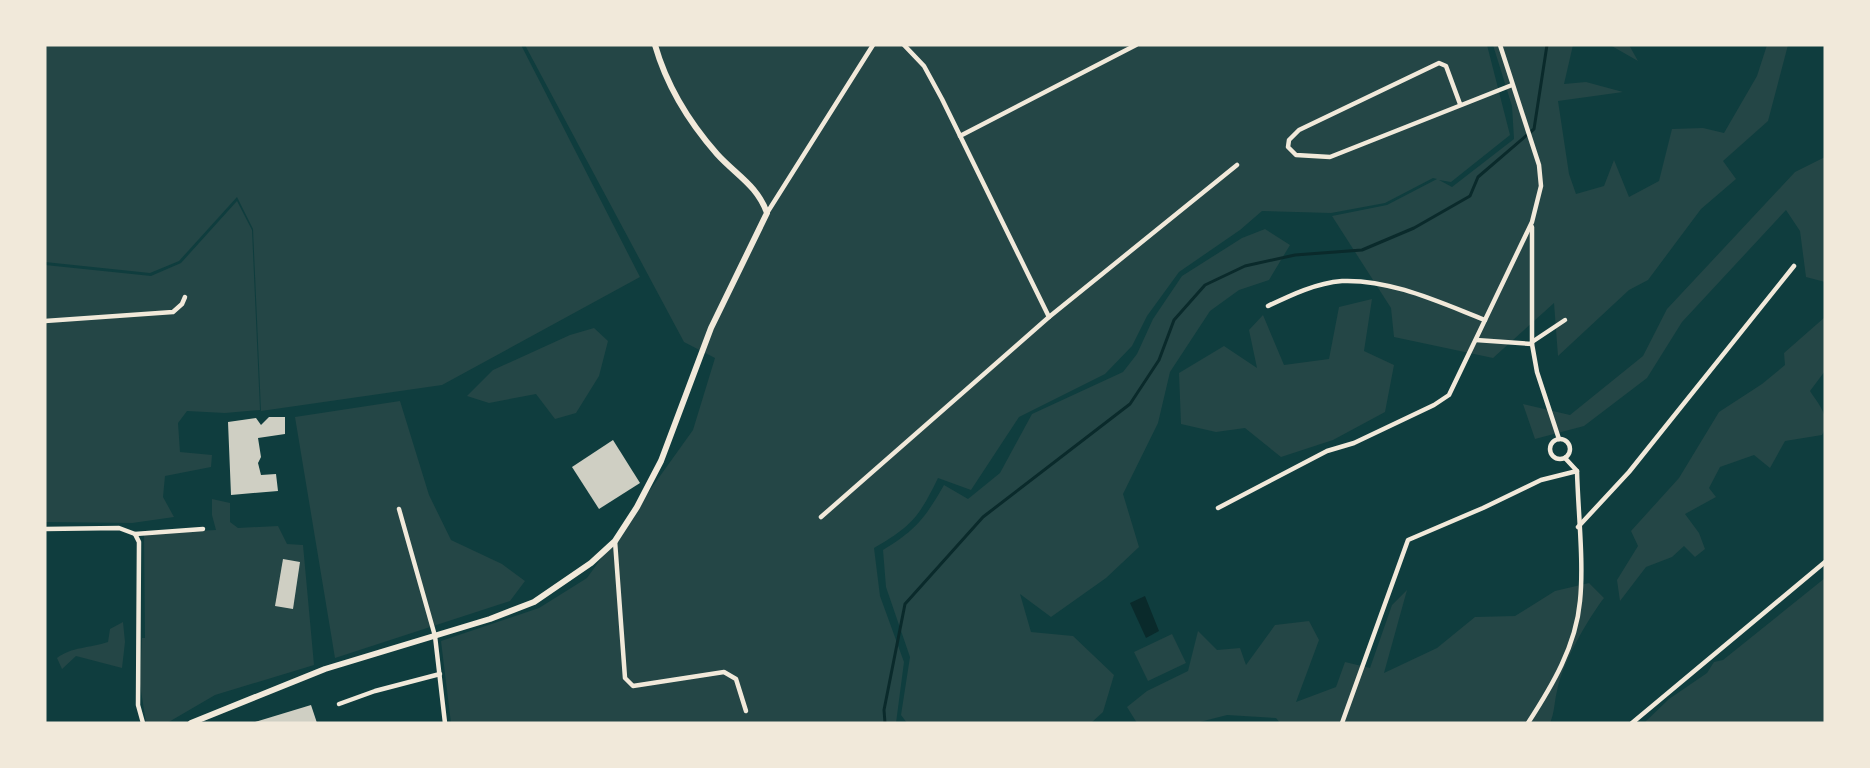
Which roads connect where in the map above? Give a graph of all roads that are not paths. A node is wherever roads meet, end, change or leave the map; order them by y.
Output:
1 (655, 45) edge
2 (873, 45) edge
3 (904, 45) edge
4 (1136, 45) edge
5 (1500, 45) edge
6 (1512, 85) junction
7 (1460, 104) junction
8 (960, 136) junction
9 (1237, 165) dead end
10 (767, 213) junction
11 (1532, 222) junction
12 (1794, 266) dead end
13 (185, 297) dead end
14 (1268, 306) dead end
15 (1049, 317) junction
16 (1485, 320) junction
17 (1565, 320) dead end
18 (45, 321) edge
19 (1476, 340) junction
20 (1532, 343) junction
21 (1558, 439) junction
22 (1565, 458) junction
23 (1577, 471) junction
24 (1218, 508) dead end
25 (399, 509) dead end
26 (821, 517) dead end
27 (1578, 527) junction
28 (45, 529) edge
29 (203, 529) dead end
30 (135, 534) junction
31 (615, 541) junction
32 (1825, 562) edge
33 (435, 636) junction
34 (440, 674) junction
35 (339, 704) dead end
36 (746, 711) dead end
37 (142, 723) edge
38 (191, 723) edge
39 (444, 723) edge
40 (1342, 723) edge
41 (1528, 723) edge
42 (1632, 723) edge

1 - 10 street
2 - 10 street
3 - 8 street
4 - 8 street
5 - 6 street
6 - 7 street
6 - 11 street
7 - 7 street
8 - 15 street
9 - 15 street
10 - 31 street
11 - 16 street
11 - 20 street
12 - 27 street
13 - 18 street
14 - 16 street
15 - 26 street
16 - 19 street
17 - 20 street
19 - 20 street
19 - 24 street
20 - 21 street
21 - 22 street
21 - 22 street
22 - 23 street
23 - 27 street
23 - 40 street
25 - 33 street
27 - 41 street
28 - 30 street
29 - 30 street
30 - 37 street
31 - 33 street
31 - 36 street
32 - 42 street
33 - 34 street
33 - 38 street
34 - 35 street
34 - 39 street

